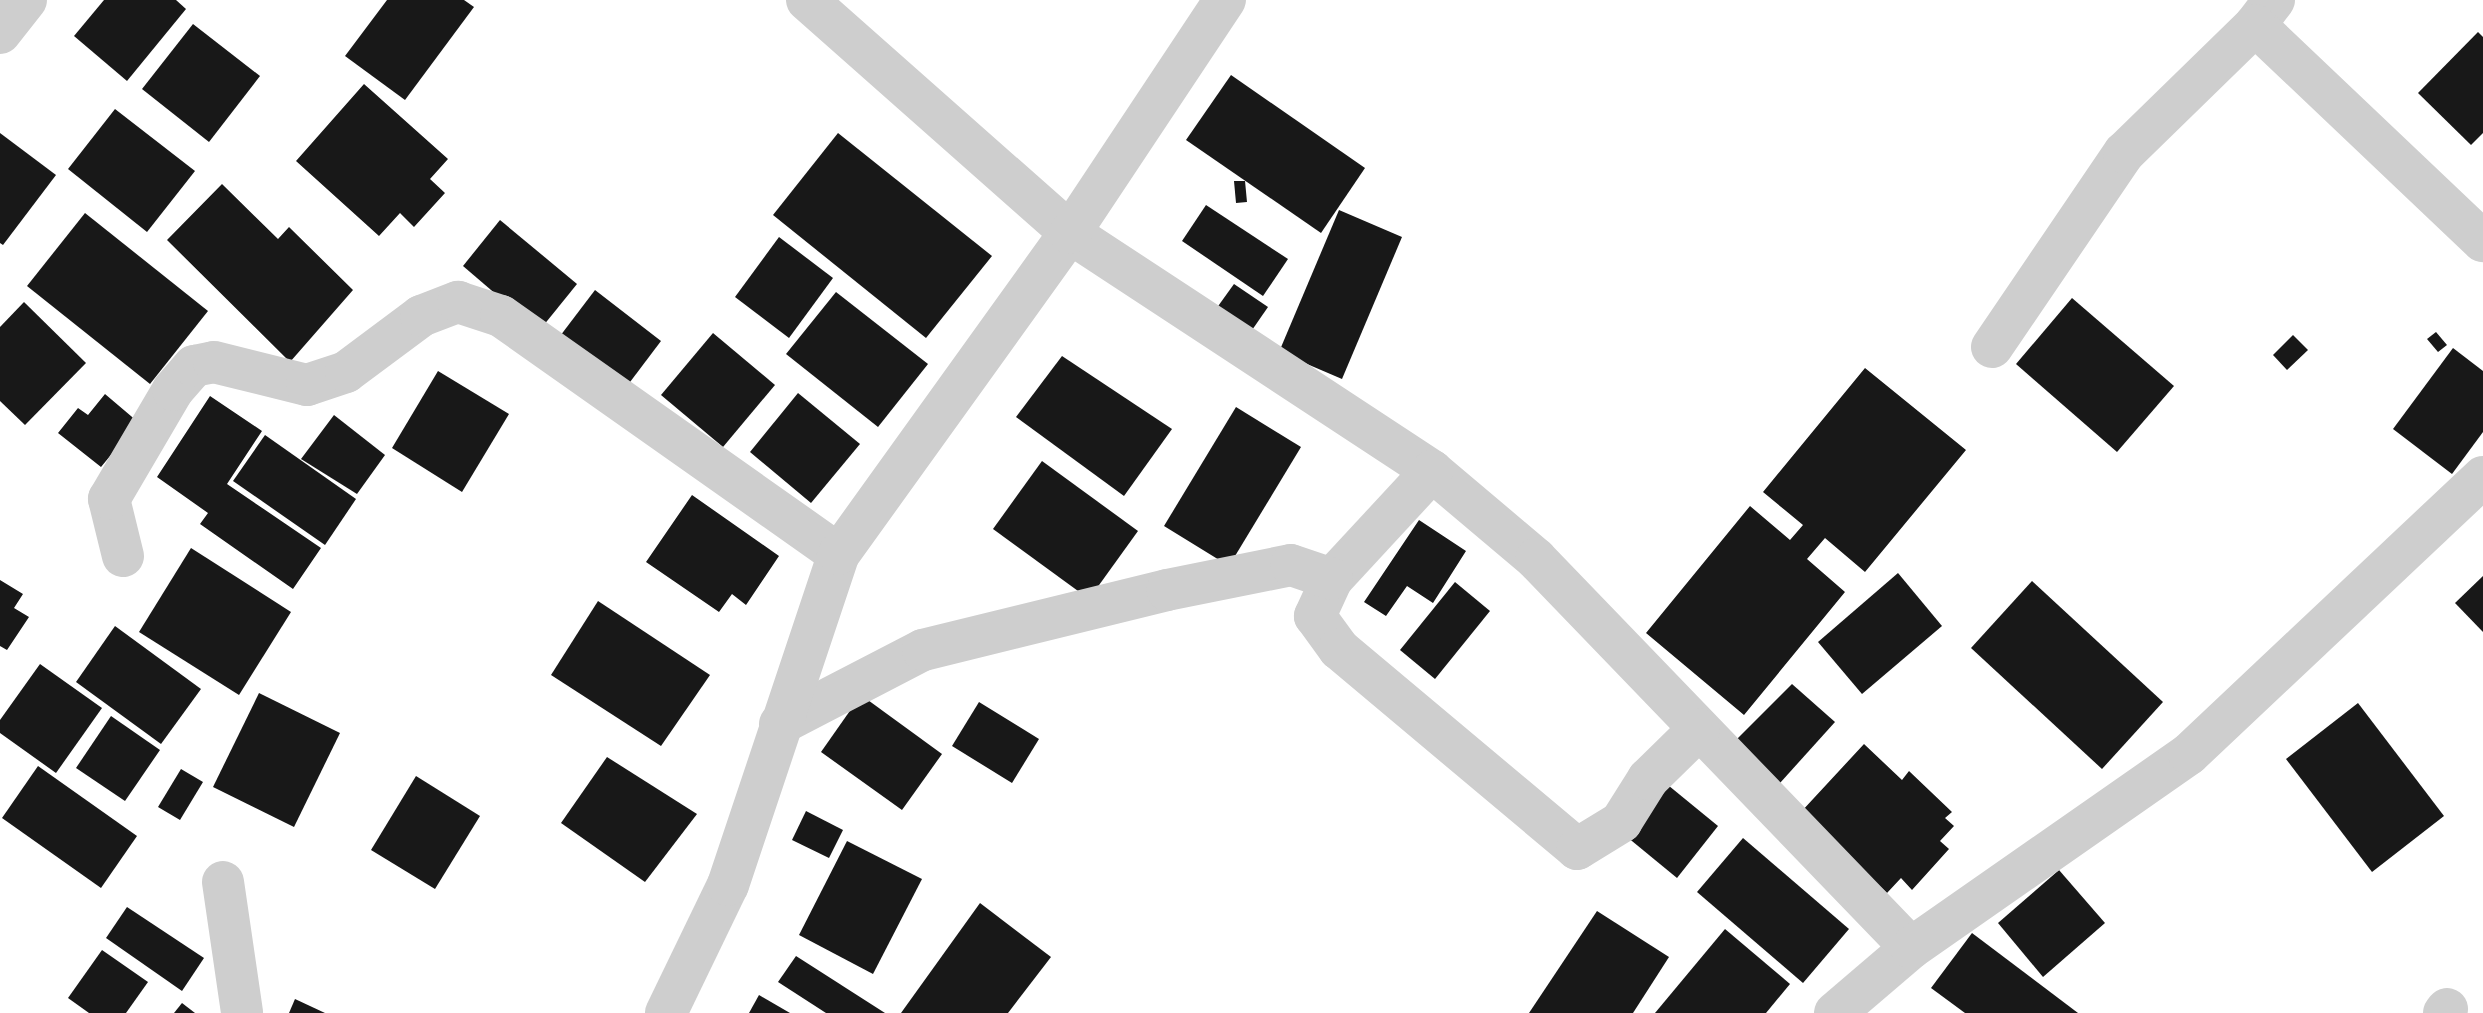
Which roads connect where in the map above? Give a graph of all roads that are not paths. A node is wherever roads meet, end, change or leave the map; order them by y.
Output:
1 (26, 0) edge
2 (807, 0) edge
3 (1225, 0) edge
4 (2265, 13) edge
5 (0, 33) edge
6 (1070, 233) junction
7 (2483, 241) edge
8 (1992, 347) dead end
9 (1432, 471) junction
10 (2483, 477) edge
11 (839, 554) junction
12 (123, 556) dead end
13 (1332, 579) junction
14 (780, 724) junction
15 (1699, 729) junction
16 (223, 882) dead end
17 (1911, 948) junction
18 (242, 1013) edge
19 (666, 1013) edge
20 (1835, 1013) edge

1 - 5 street
2 - 6 street
3 - 6 street
4 - 7 street
4 - 8 street
6 - 9 street
6 - 11 street
9 - 13 street
9 - 15 street
10 - 17 street
11 - 12 street
11 - 14 street
13 - 14 street
13 - 15 street
14 - 19 street
15 - 17 street
16 - 18 street
17 - 20 street

